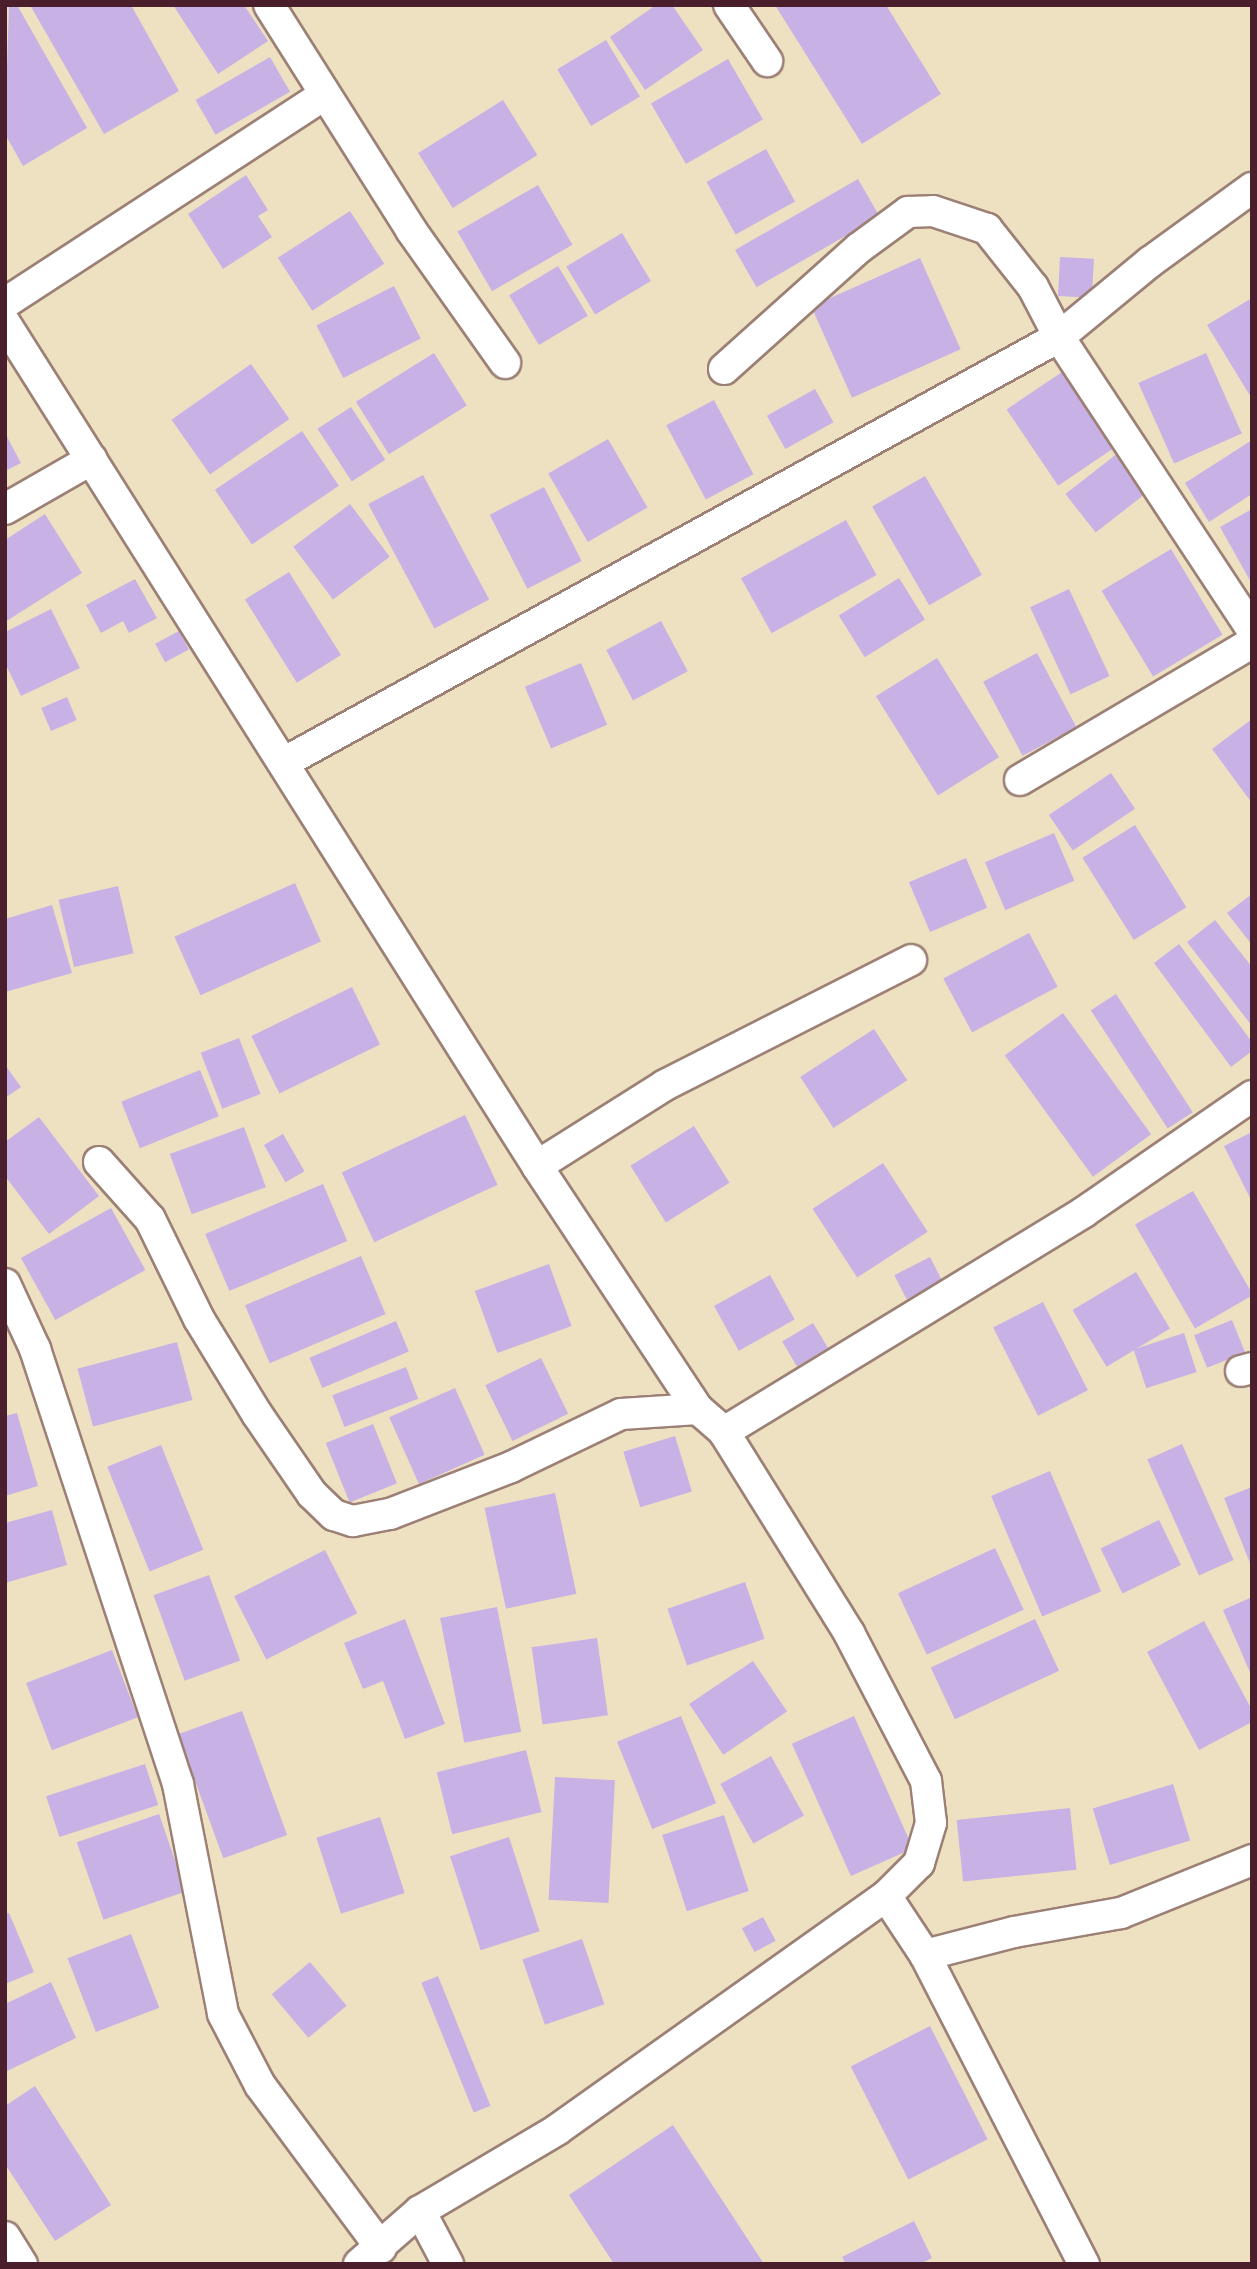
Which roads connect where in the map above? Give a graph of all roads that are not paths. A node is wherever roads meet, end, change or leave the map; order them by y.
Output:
1 (269, 5) edge
2 (729, 5) edge
3 (767, 61) dead end
4 (324, 95) junction
5 (1252, 188) edge
6 (5, 303) edge
7 (5, 323) edge
8 (1059, 337) junction
9 (505, 363) dead end
10 (724, 369) dead end
11 (92, 459) junction
12 (5, 509) edge
13 (1252, 630) edge
14 (1252, 643) edge
15 (283, 763) junction
16 (1020, 780) dead end
17 (911, 960) dead end
18 (1252, 1096) edge
19 (99, 1162) dead end
20 (537, 1166) junction
21 (5, 1284) edge
22 (698, 1409) junction
23 (724, 1432) junction
24 (1252, 1860) edge
25 (886, 1896) junction
26 (925, 1955) junction
27 (420, 2211) junction
28 (5, 2237) edge
29 (370, 2256) edge
30 (22, 2264) edge
31 (448, 2264) edge
32 (1084, 2264) edge

1 - 4 street
2 - 3 street
4 - 6 street
4 - 9 street
5 - 8 street
7 - 11 street
8 - 10 street
8 - 13 street
8 - 15 street
11 - 12 street
11 - 15 street
14 - 16 street
15 - 20 street
17 - 20 street
18 - 23 street
19 - 22 street
20 - 22 street
21 - 29 street
22 - 23 street
23 - 25 street
24 - 26 street
25 - 26 street
25 - 27 street
26 - 32 street
27 - 29 street
27 - 31 street
28 - 30 street

